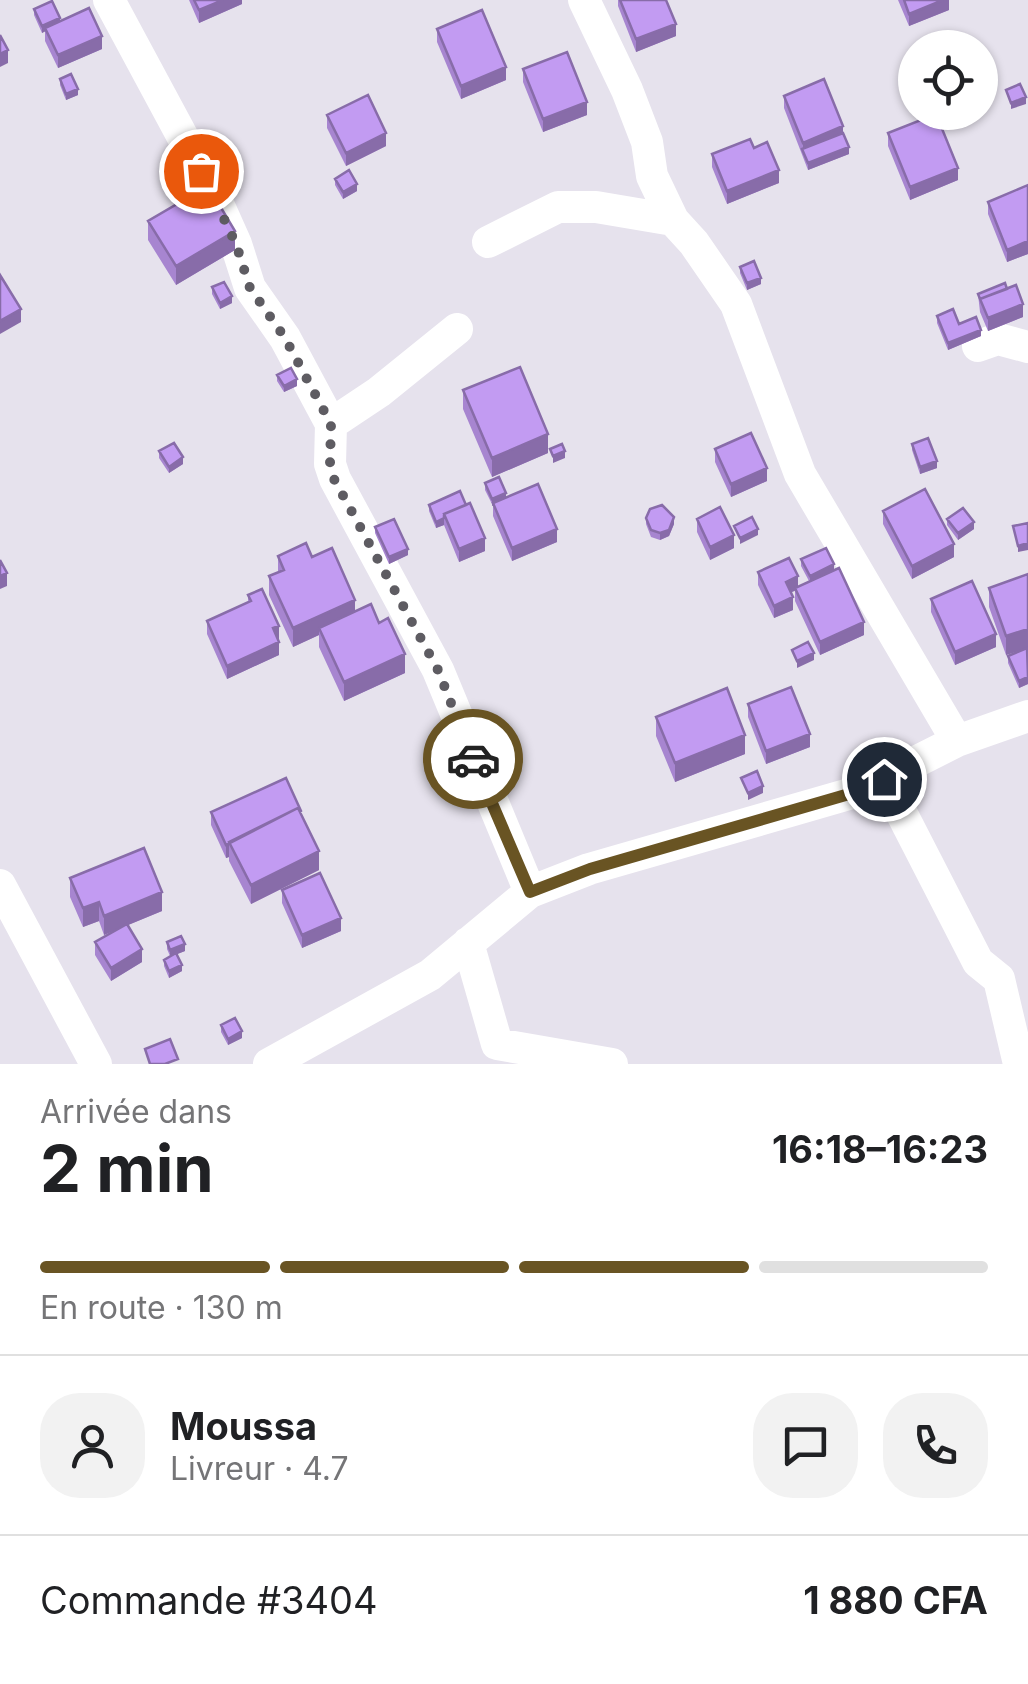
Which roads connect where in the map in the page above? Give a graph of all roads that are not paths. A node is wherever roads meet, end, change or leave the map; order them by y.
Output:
1 (109, 0) edge
2 (584, 0) edge
3 (673, 220) junction
4 (488, 242) dead end
5 (457, 329) dead end
6 (978, 346) dead end
7 (1028, 347) edge
8 (331, 424) junction
9 (1028, 716) edge
10 (957, 741) junction
11 (884, 779) junction
12 (0, 885) edge
13 (530, 892) junction
14 (468, 944) junction
15 (497, 1054) edge
16 (96, 1064) edge
17 (269, 1064) edge
18 (612, 1064) edge
19 (1019, 1064) edge

1 - 8 street
2 - 3 street
3 - 4 street
3 - 10 street
5 - 8 street
6 - 7 street
8 - 13 street
9 - 10 street
10 - 11 street
11 - 13 street
11 - 19 street
12 - 16 street
13 - 14 street
14 - 15 street
14 - 17 street
15 - 18 street

